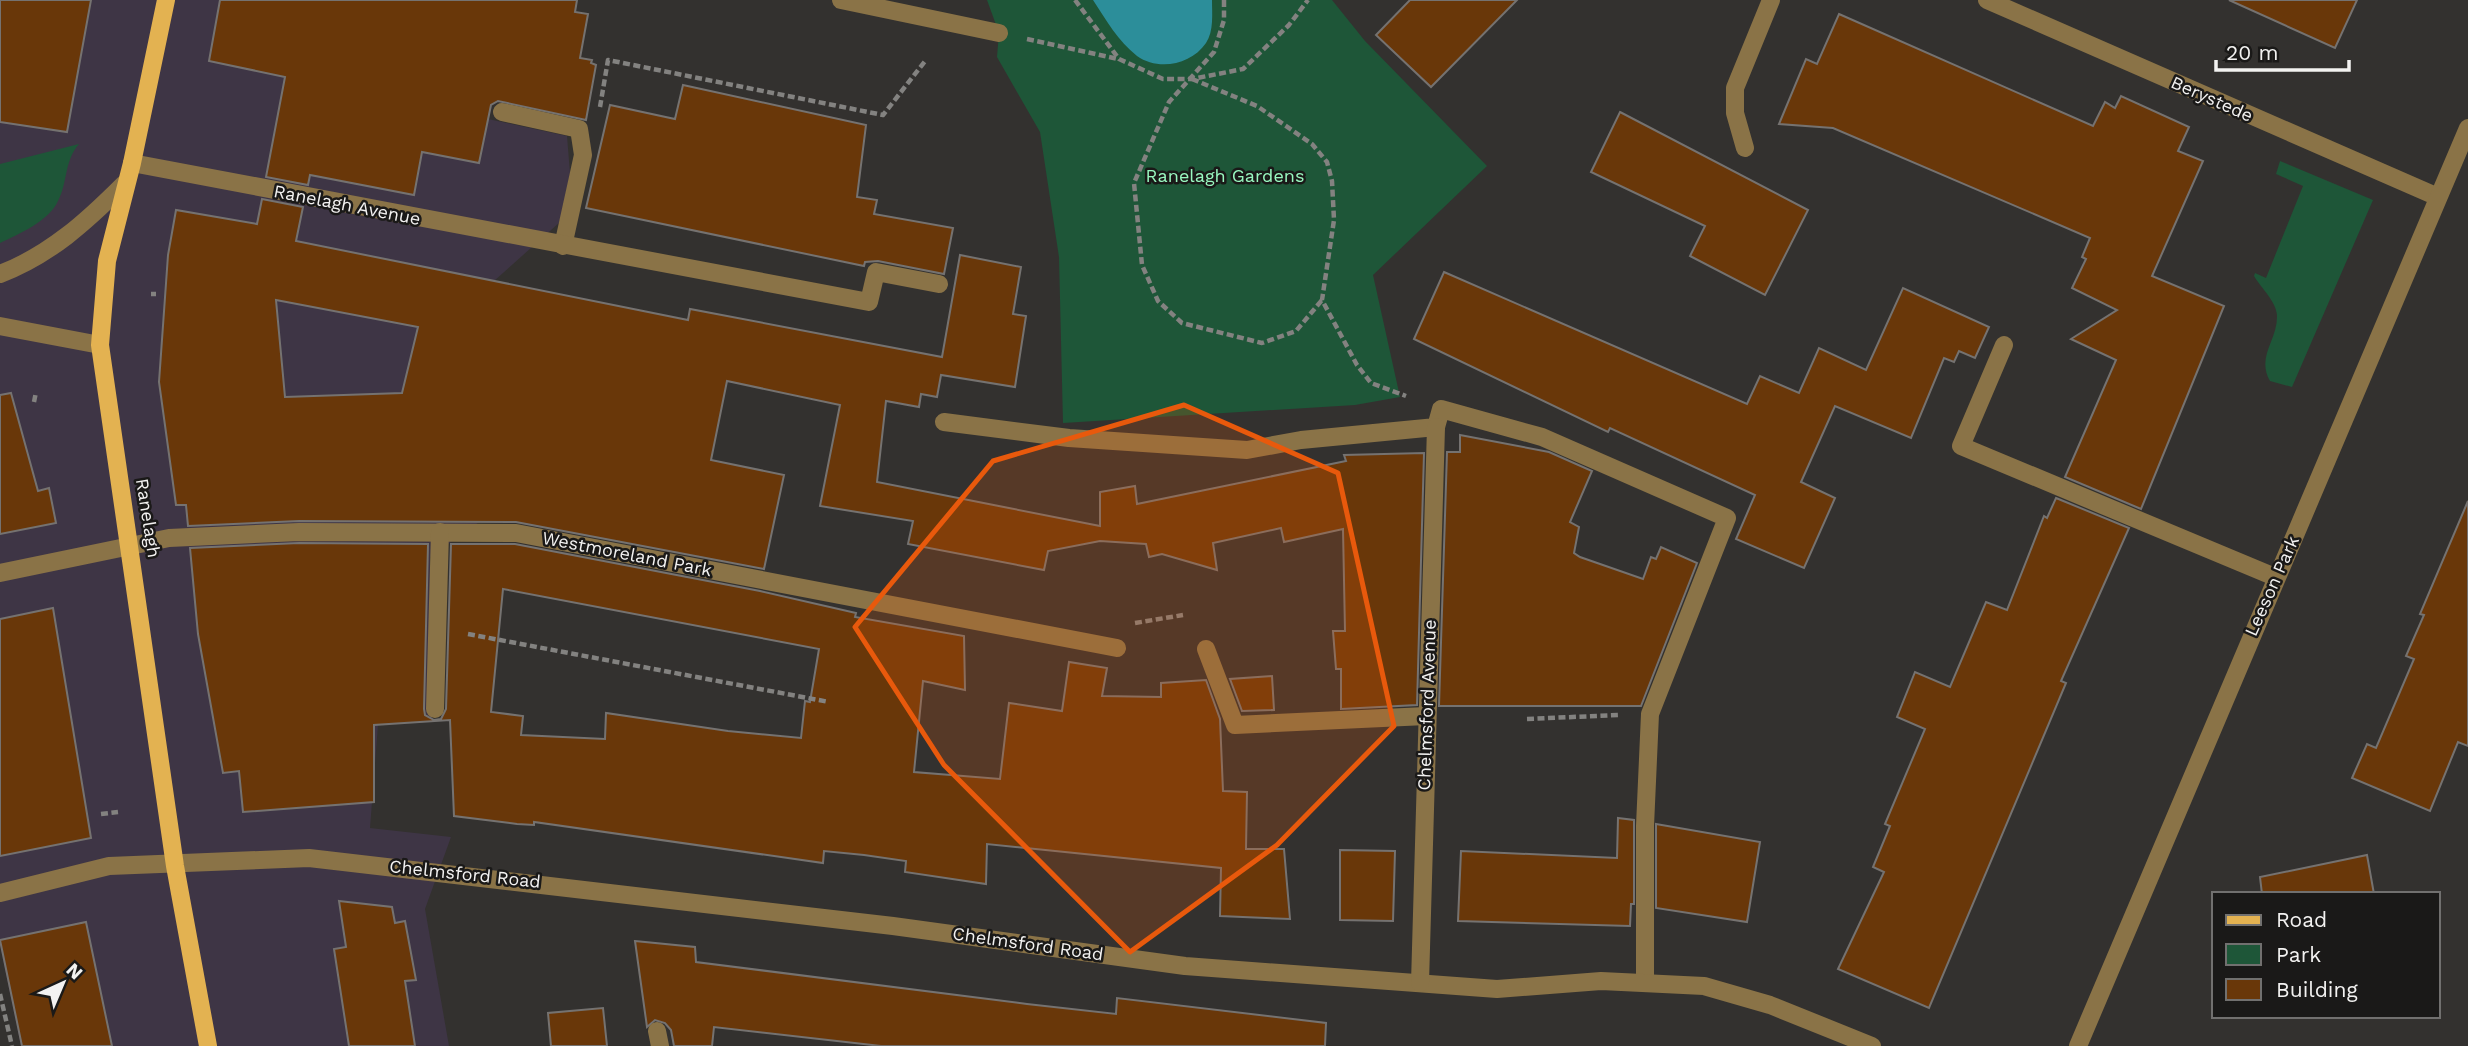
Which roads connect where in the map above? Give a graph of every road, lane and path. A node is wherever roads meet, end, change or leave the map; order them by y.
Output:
1 (166, 0) edge
2 (841, 0) edge
3 (1074, 0) edge
4 (1224, 0) edge
5 (1308, 0) edge
6 (1771, 0) edge
7 (1987, 0) edge
8 (999, 33) joint
9 (1119, 59) junction
10 (926, 60) dead end
11 (1192, 79) junction
12 (502, 112) dead end
13 (2468, 128) edge
14 (1745, 148) dead end
15 (583, 155) junction
16 (132, 163) junction
17 (124, 184) junction
18 (2438, 197) junction
19 (563, 246) junction
20 (0, 274) edge
21 (939, 285) dead end
22 (1322, 300) junction
23 (0, 327) edge
24 (100, 345) junction
25 (2004, 345) dead end
26 (36, 392) dead end
27 (34, 402) dead end
28 (1441, 409) junction
29 (944, 422) dead end
30 (1436, 427) junction
31 (440, 532) junction
32 (131, 545) junction
33 (0, 573) edge
34 (2275, 577) junction
35 (1183, 615) dead end
36 (499, 641) dead end
37 (1116, 648) joint
38 (1206, 649) dead end
39 (829, 702) dead end
40 (435, 709) dead end
41 (1650, 714) junction
42 (1426, 716) junction
43 (1527, 719) dead end
44 (118, 812) dead end
45 (101, 814) dead end
46 (175, 866) junction
47 (0, 893) edge
48 (1645, 981) junction
49 (1420, 983) junction
50 (0, 994) edge
51 (12, 1046) edge
52 (208, 1046) edge
53 (1872, 1046) edge
54 (2078, 1046) edge

1 - 16 main road, Ranelagh
2 - 8 street
3 - 9 path
4 - 11 path
5 - 11 path
6 - 14 street
7 - 18 street, Berystede
8 - 9 path
9 - 11 path
10 - 15 path
11 - 22 path
11 - 22 path
12 - 15 street
13 - 18 street, Leeson Park
15 - 19 street
16 - 17 main road, Ranelagh
16 - 19 street, Ranelagh Avenue
17 - 20 street
17 - 24 main road, Ranelagh
18 - 34 street, Leeson Park
19 - 21 street, Ranelagh Avenue
22 - 28 path
23 - 24 street
24 - 32 main road, Ranelagh
25 - 34 street
26 - 27 path
28 - 30 street, Chelmsford Avenue
28 - 41 street
29 - 30 street
30 - 42 street, Chelmsford Avenue
31 - 32 street, Westmoreland Park
31 - 37 street, Westmoreland Park
31 - 40 street
32 - 33 street, Westmoreland Park
32 - 46 main road, Ranelagh
34 - 54 street, Leeson Park
35 - 37 path
36 - 39 path
38 - 42 street
41 - 43 path
41 - 48 street
42 - 49 street, Chelmsford Avenue
44 - 45 path
46 - 47 street, Chelmsford Road
46 - 49 street, Chelmsford Road
46 - 52 main road, Ranelagh
48 - 49 street, Chelmsford Road
48 - 53 street, Chelmsford Road
50 - 51 path

